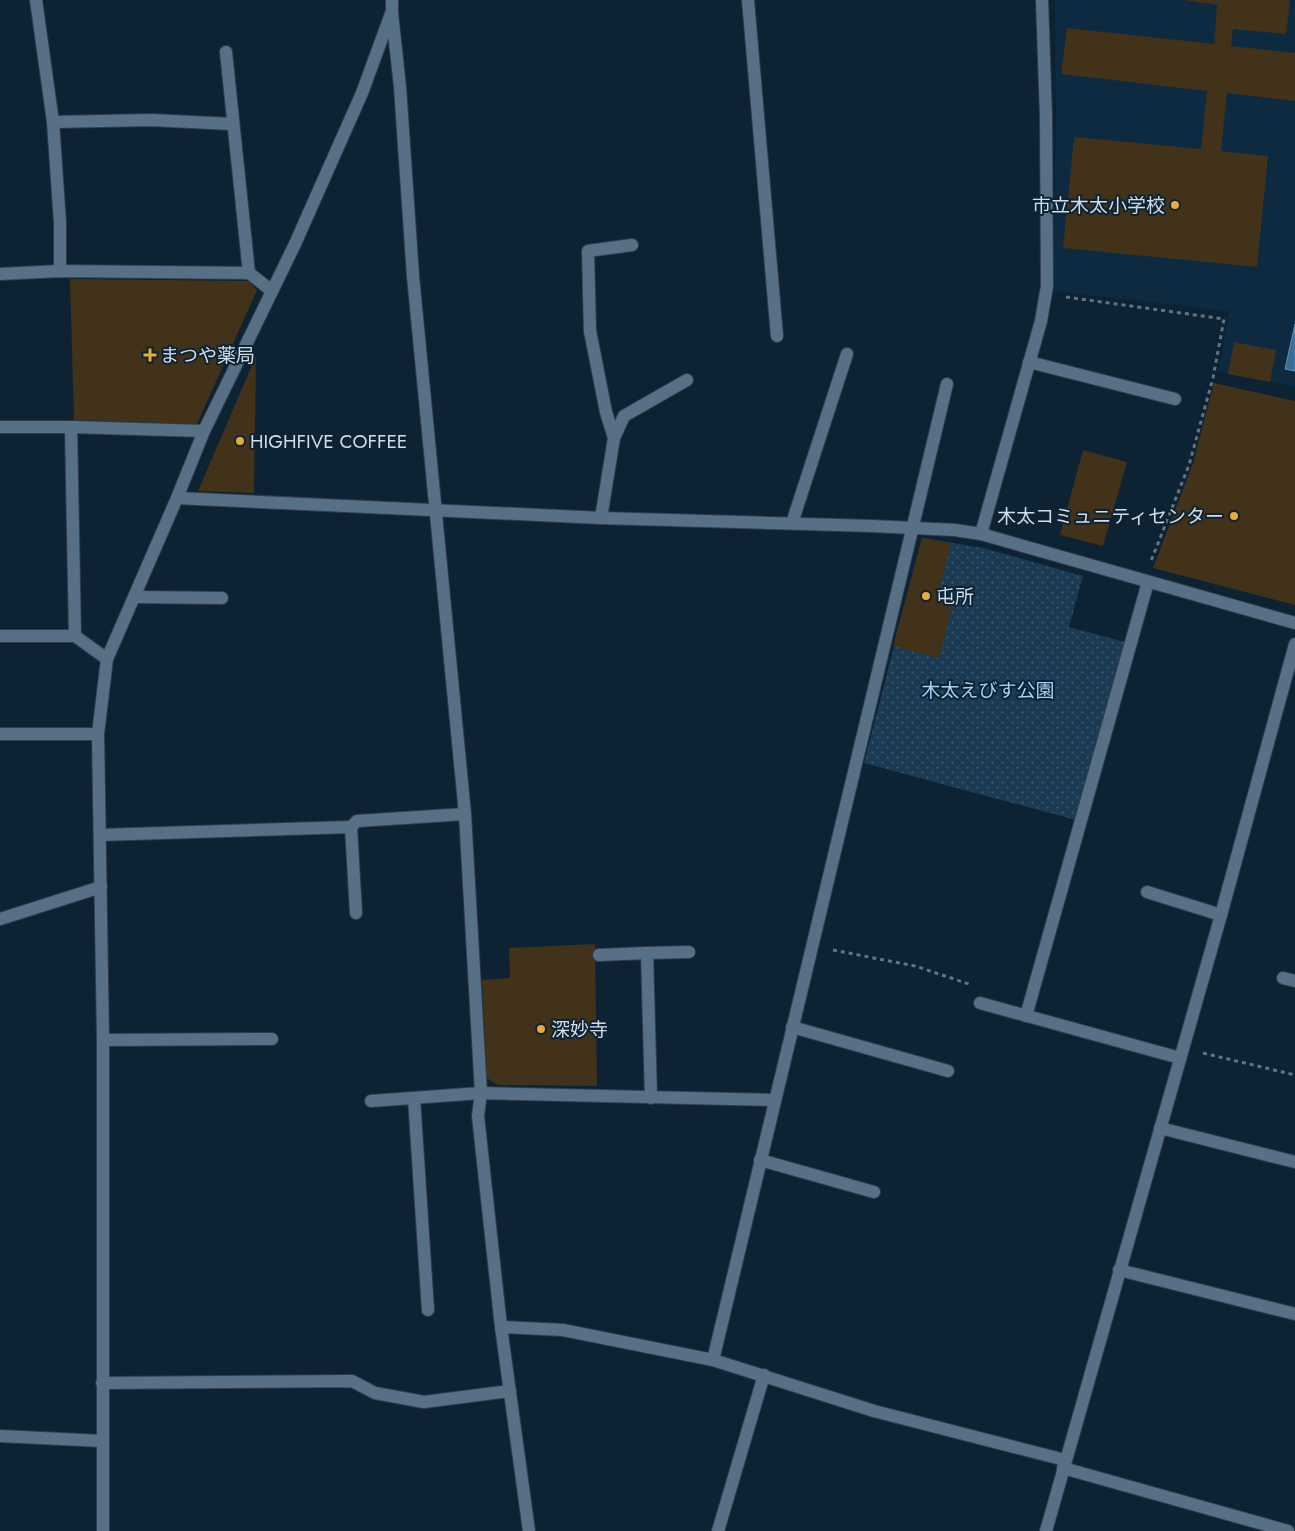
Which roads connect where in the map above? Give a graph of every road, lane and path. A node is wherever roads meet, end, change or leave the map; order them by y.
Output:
1 (36, 0) edge
2 (748, 0) edge
3 (1042, 0) edge
4 (392, 6) edge
5 (226, 52) dead end
6 (53, 122) junction
7 (232, 124) junction
8 (632, 245) dead end
9 (60, 271) junction
10 (248, 273) junction
11 (0, 274) edge
12 (272, 291) junction
13 (1046, 294) junction
14 (777, 336) dead end
15 (847, 354) dead end
16 (1029, 362) junction
17 (687, 380) dead end
18 (947, 384) dead end
19 (1175, 399) dead end
20 (0, 427) edge
21 (71, 427) junction
22 (204, 431) junction
23 (614, 438) junction
24 (177, 498) junction
25 (435, 511) junction
26 (601, 518) junction
27 (792, 523) junction
28 (914, 528) junction
29 (981, 534) junction
30 (1146, 581) junction
31 (134, 597) junction
32 (222, 598) dead end
33 (1295, 623) edge
34 (0, 636) edge
35 (75, 636) junction
36 (1295, 644) edge
37 (107, 659) junction
38 (0, 734) edge
39 (98, 734) junction
40 (465, 814) junction
41 (351, 828) junction
42 (100, 835) junction
43 (101, 887) junction
44 (1147, 892) dead end
45 (356, 913) dead end
46 (1221, 915) junction
47 (0, 919) edge
48 (812, 946) junction
49 (689, 952) dead end
50 (647, 953) junction
51 (599, 955) dead end
52 (980, 1003) joint
53 (1026, 1016) junction
54 (792, 1028) junction
55 (272, 1039) dead end
56 (103, 1040) junction
57 (1181, 1053) junction
58 (948, 1071) dead end
59 (1295, 1075) edge
60 (482, 1094) junction
61 (414, 1098) junction
62 (651, 1098) junction
63 (372, 1100) dead end
64 (775, 1100) junction
65 (1160, 1128) junction
66 (760, 1160) junction
67 (1295, 1162) edge
68 (874, 1192) dead end
69 (1119, 1270) junction
70 (428, 1310) dead end
71 (1295, 1314) edge
72 (501, 1327) junction
73 (713, 1360) junction
74 (764, 1376) junction
75 (102, 1383) junction
76 (510, 1391) junction
77 (0, 1436) edge
78 (102, 1441) junction
79 (1064, 1464) junction
80 (103, 1531) edge
81 (529, 1531) edge
82 (718, 1531) edge
83 (1046, 1531) edge
84 (1288, 1531) edge

1 - 6 street
2 - 14 street
3 - 13 street
4 - 12 street
4 - 25 street
5 - 7 street
6 - 7 street
6 - 9 street
7 - 10 street
8 - 23 street
9 - 10 street
9 - 11 street
10 - 12 street
12 - 22 street
13 - 16 street
13 - 30 path
15 - 27 street
16 - 19 street
16 - 29 street
17 - 23 street
18 - 28 street
20 - 21 street
21 - 22 street
21 - 35 street
22 - 24 street
23 - 26 street
24 - 25 street
24 - 31 street
25 - 26 street
25 - 40 street
26 - 27 street
27 - 28 street
28 - 29 street
28 - 48 street
29 - 30 street
30 - 33 street
30 - 53 street
31 - 32 street
31 - 37 street
34 - 35 street
35 - 37 street
36 - 46 street
37 - 39 street
38 - 39 street
39 - 42 street
40 - 41 street
40 - 60 street
41 - 42 street
41 - 45 street
42 - 43 street
43 - 47 street
43 - 56 street
44 - 46 street
46 - 57 street
48 - 52 path
48 - 54 street
49 - 50 street
50 - 51 street
50 - 62 street
52 - 53 street
53 - 57 street
54 - 58 street
54 - 64 street
55 - 56 street
56 - 75 street
57 - 59 path
57 - 65 street
60 - 61 street
60 - 62 street
60 - 72 street
61 - 63 street
61 - 70 street
62 - 64 street
64 - 66 street
65 - 67 street
65 - 69 street
66 - 68 street
66 - 73 street
69 - 71 street
69 - 79 street
72 - 73 street
72 - 76 street
73 - 74 street
74 - 79 street
74 - 82 street
75 - 76 street
75 - 78 street
76 - 81 street
77 - 78 street
78 - 80 street
79 - 83 street
79 - 84 street

